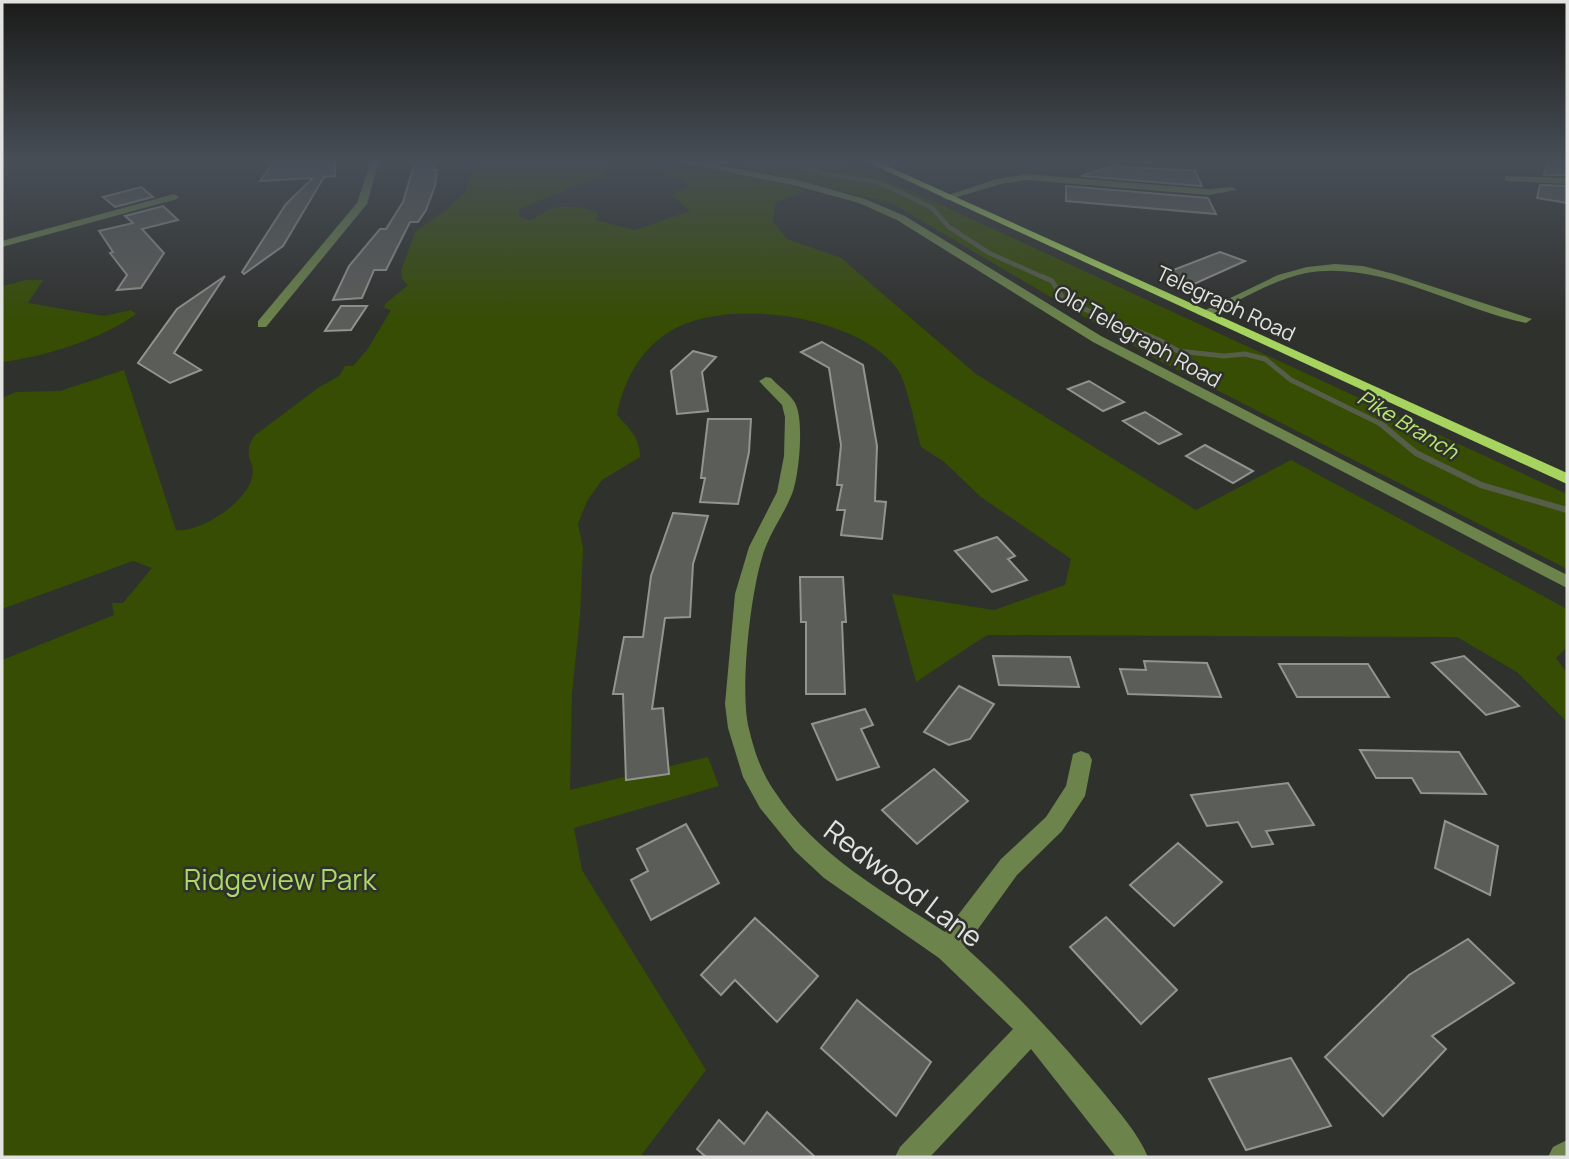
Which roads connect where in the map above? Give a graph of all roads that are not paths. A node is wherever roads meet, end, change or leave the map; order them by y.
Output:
1 (108, 215) edge
2 (353, 215) edge
3 (894, 215) edge
4 (987, 215) edge
5 (2, 244) edge
6 (1203, 314) junction
7 (1527, 319) dead end
8 (262, 324) dead end
9 (766, 381) dead end
10 (1567, 479) edge
11 (1567, 582) edge
12 (1081, 760) dead end
13 (948, 949) junction
14 (1032, 1029) junction
15 (910, 1157) edge
16 (1133, 1157) edge

1 - 5 street
2 - 8 street
3 - 11 street, Old Telegraph Road
4 - 6 main road, Telegraph Road
6 - 7 street
6 - 10 main road, Telegraph Road
9 - 13 street, Redwood Lane
12 - 13 street
13 - 14 street, Redwood Lane
14 - 15 street
14 - 16 street, Redwood Lane

